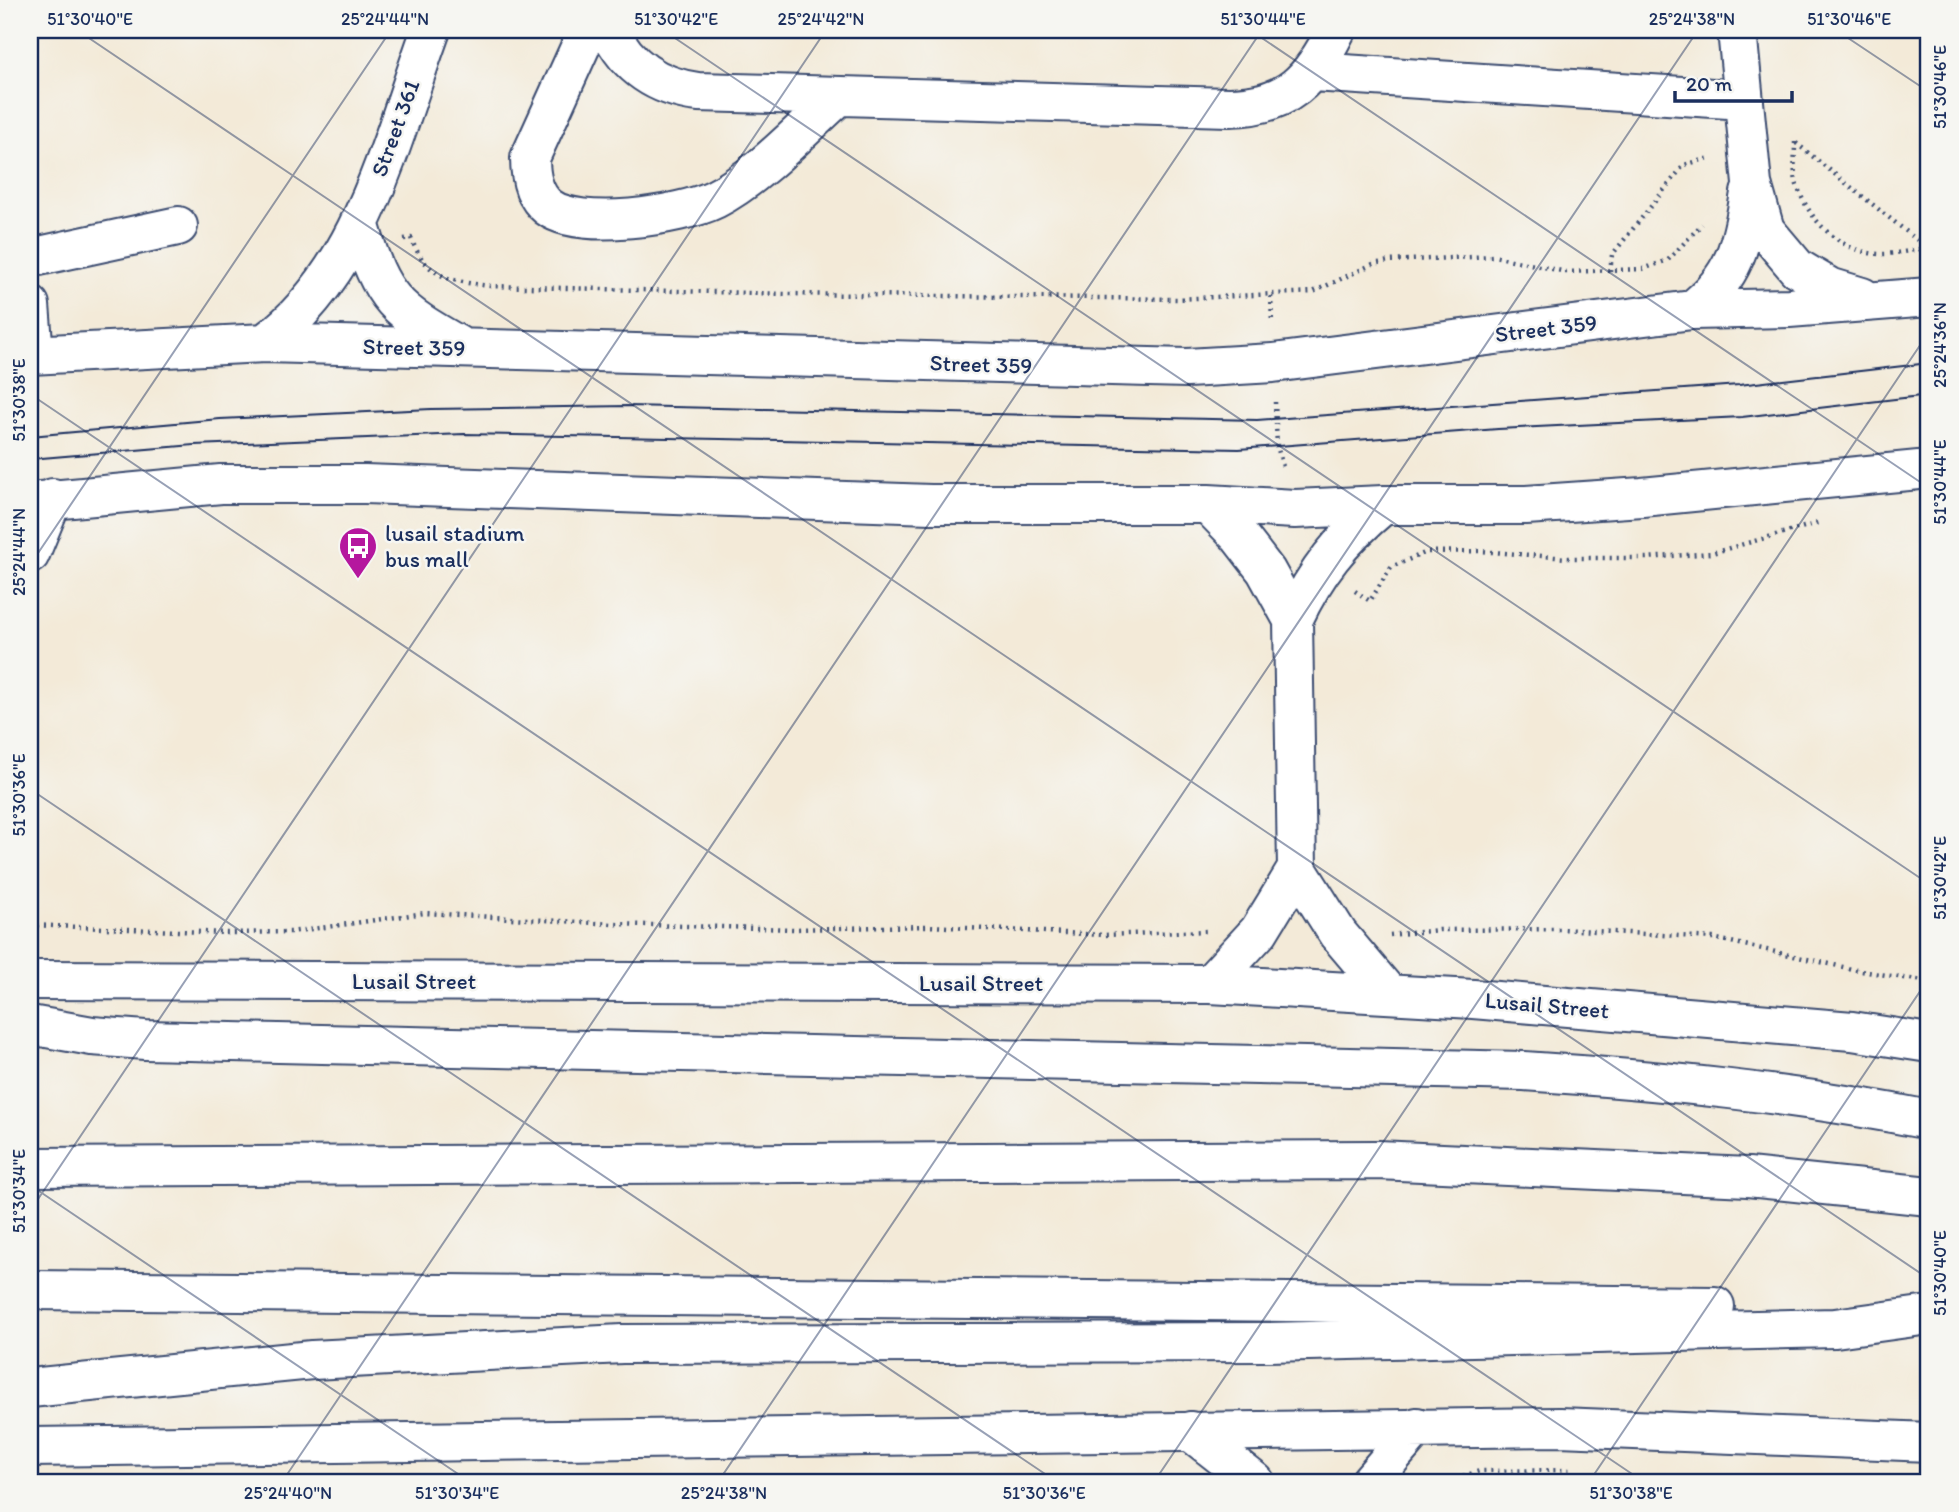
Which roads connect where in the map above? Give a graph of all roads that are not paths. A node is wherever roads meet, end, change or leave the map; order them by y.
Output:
1 (431, 30) edge
2 (588, 30) edge
3 (610, 30) edge
4 (1336, 30) edge
5 (1738, 30) edge
6 (1313, 72) junction
7 (839, 96) junction
8 (1744, 100) junction
9 (1752, 184) junction
10 (178, 226) dead end
11 (360, 226) junction
12 (30, 258) edge
13 (1929, 297) edge
14 (1878, 302) junction
15 (30, 305) edge
16 (1692, 310) junction
17 (265, 343) junction
18 (463, 348) junction
19 (32, 354) edge
20 (1929, 469) edge
21 (42, 500) edge
22 (1208, 504) junction
23 (1382, 505) junction
24 (30, 554) edge
25 (1293, 620) junction
26 (1297, 869) junction
27 (30, 980) edge
28 (1210, 984) junction
29 (1388, 993) junction
30 (30, 1025) edge
31 (1929, 1043) edge
32 (1929, 1120) edge
33 (30, 1167) edge
34 (1929, 1196) edge
35 (30, 1290) edge
36 (1929, 1308) edge
37 (1929, 1315) edge
38 (30, 1388) edge
39 (1417, 1427) junction
40 (1190, 1431) junction
41 (1929, 1442) edge
42 (30, 1447) edge
43 (1255, 1482) edge
44 (1370, 1482) edge

1 - 11 main road, Street 361
2 - 7 main road
3 - 7 main road
4 - 6 main road
5 - 8 main road
6 - 7 main road
6 - 8 main road
8 - 9 main road
9 - 14 main road
9 - 16 main road
10 - 12 main road
11 - 17 main road, Street 361
11 - 18 main road
13 - 14 main road, Street 359
14 - 16 main road, Street 359
15 - 19 main road
16 - 18 main road, Street 359
17 - 18 main road, Street 359
17 - 19 main road, Street 359
20 - 23 main road
21 - 22 main road
21 - 24 main road
22 - 23 main road
22 - 25 main road
23 - 25 main road
25 - 26 main road
26 - 28 main road
26 - 29 main road
27 - 28 main road, Lusail Street
28 - 29 main road, Lusail Street
29 - 31 main road, Lusail Street
30 - 32 main road
33 - 34 main road
35 - 36 main road
37 - 38 main road
39 - 40 main road
39 - 41 main road
39 - 44 main road
40 - 42 main road
40 - 43 main road

